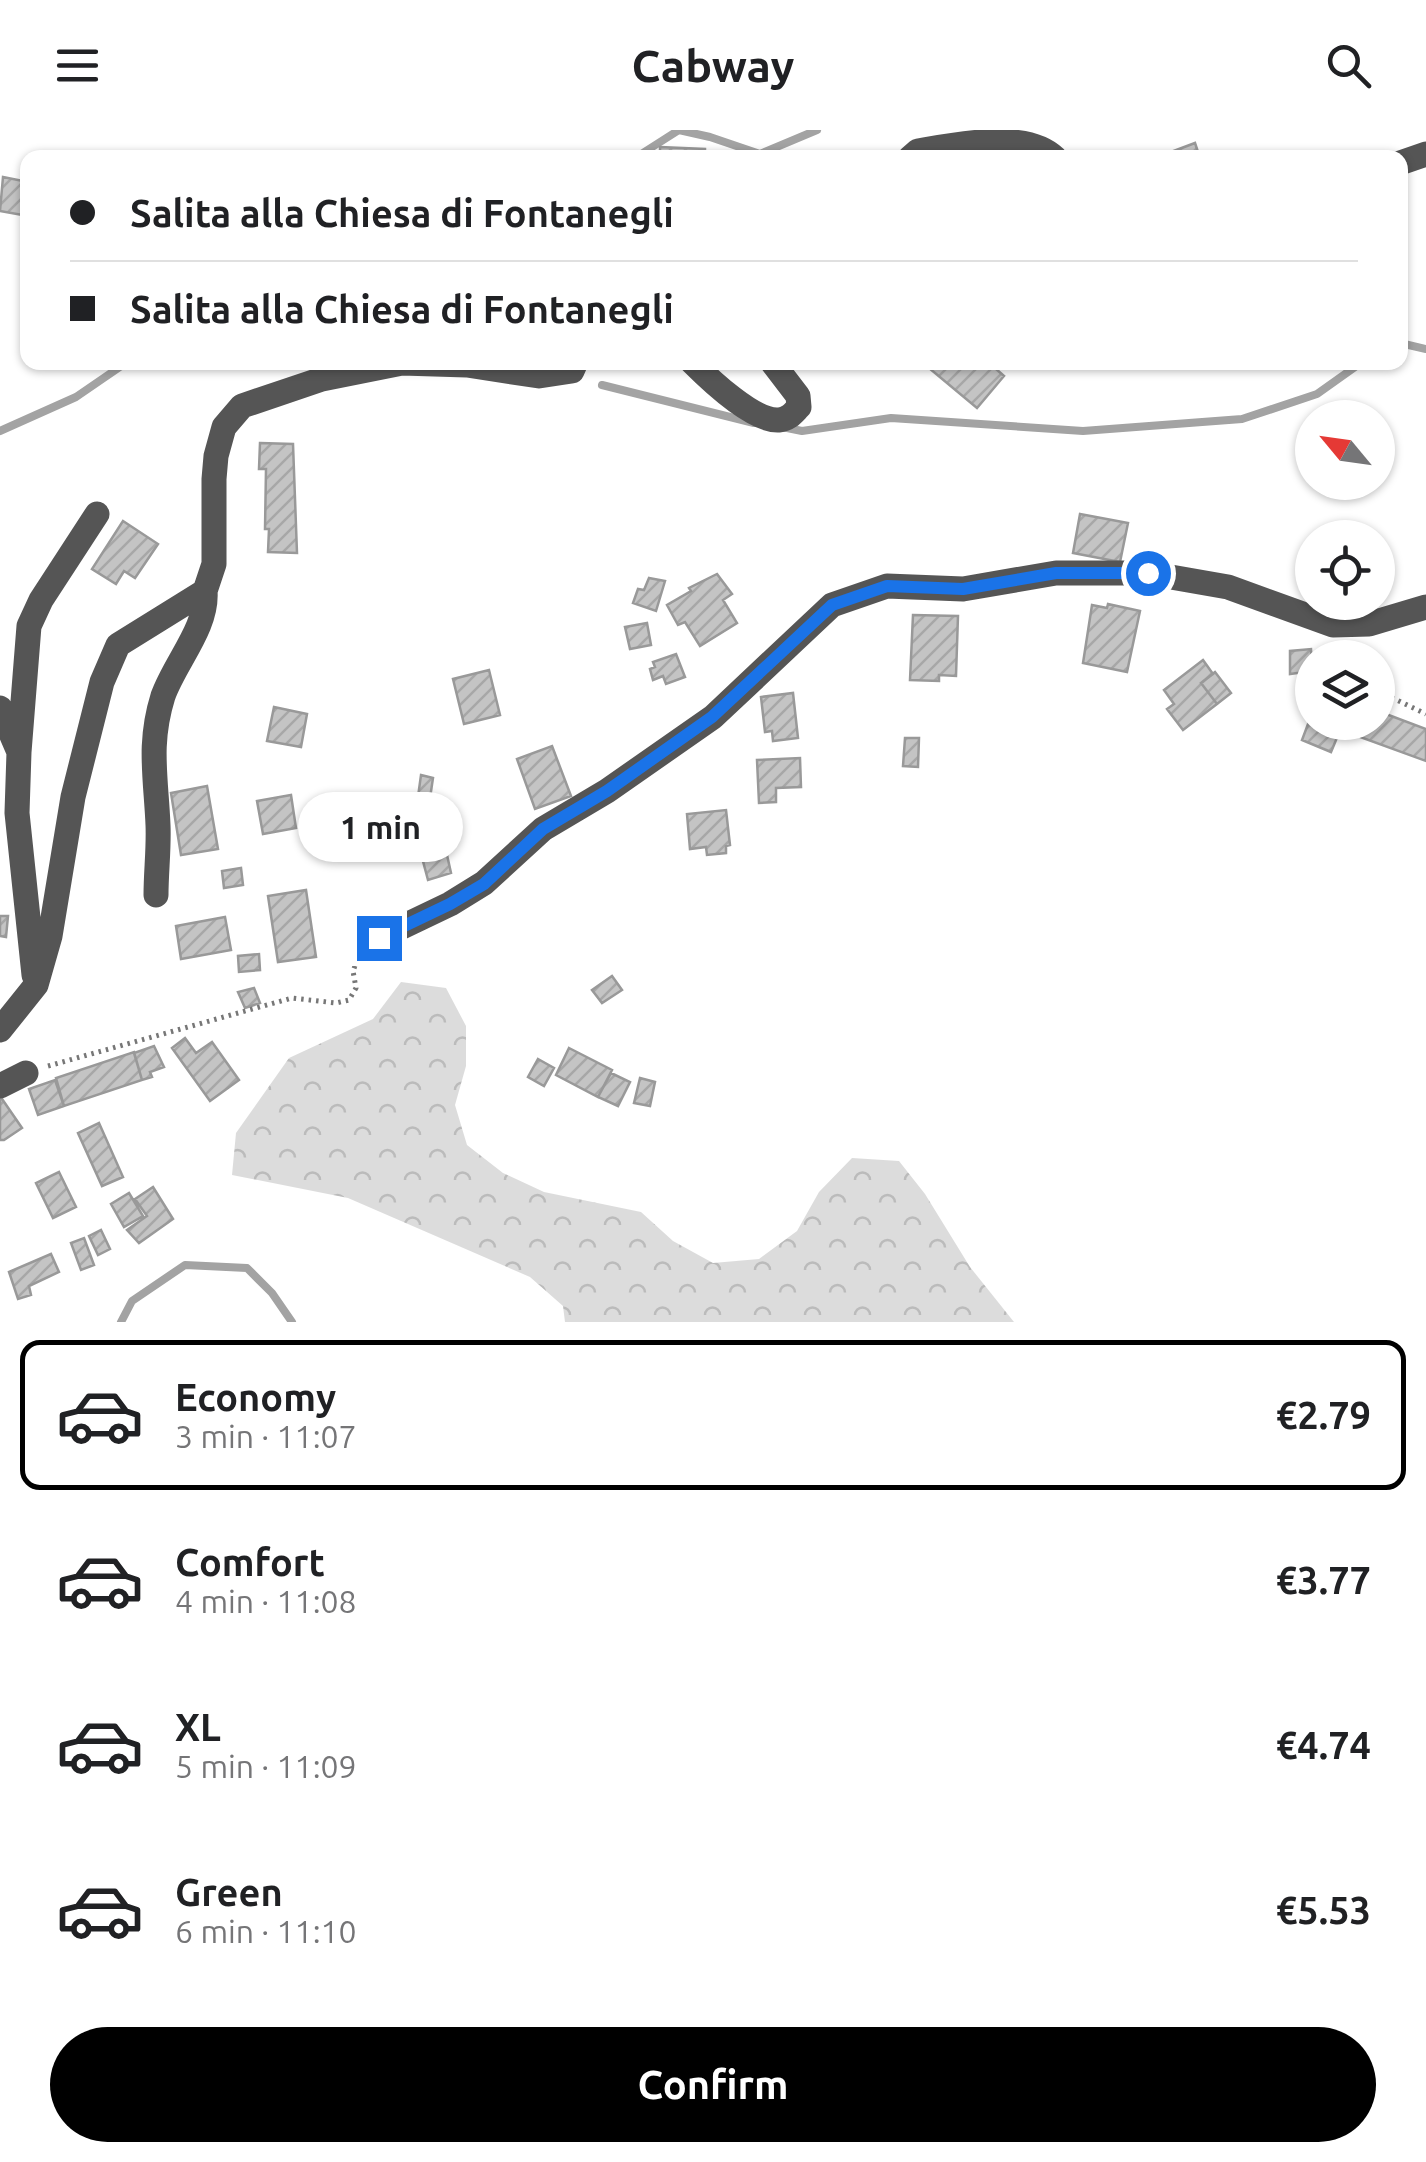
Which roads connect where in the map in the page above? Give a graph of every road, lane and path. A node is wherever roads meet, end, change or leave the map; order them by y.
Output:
1 (924, 150) edge
2 (1045, 150) edge
3 (367, 370) edge
4 (500, 370) edge
5 (572, 370) edge
6 (700, 370) edge
7 (778, 370) edge
8 (97, 514) dead end
9 (205, 591) junction
10 (1426, 607) edge
11 (1395, 699) edge
12 (0, 708) edge
13 (1426, 714) edge
14 (19, 752) junction
15 (156, 894) dead end
16 (379, 938) joint
17 (36, 985) junction
18 (0, 1030) edge
19 (26, 1072) joint
20 (0, 1086) edge

1 - 2 street
3 - 9 street
4 - 5 street
6 - 7 street
8 - 14 street
9 - 15 street
9 - 17 street
10 - 16 street
11 - 13 path
12 - 14 street
14 - 17 street
16 - 19 path
17 - 18 street
19 - 20 street

